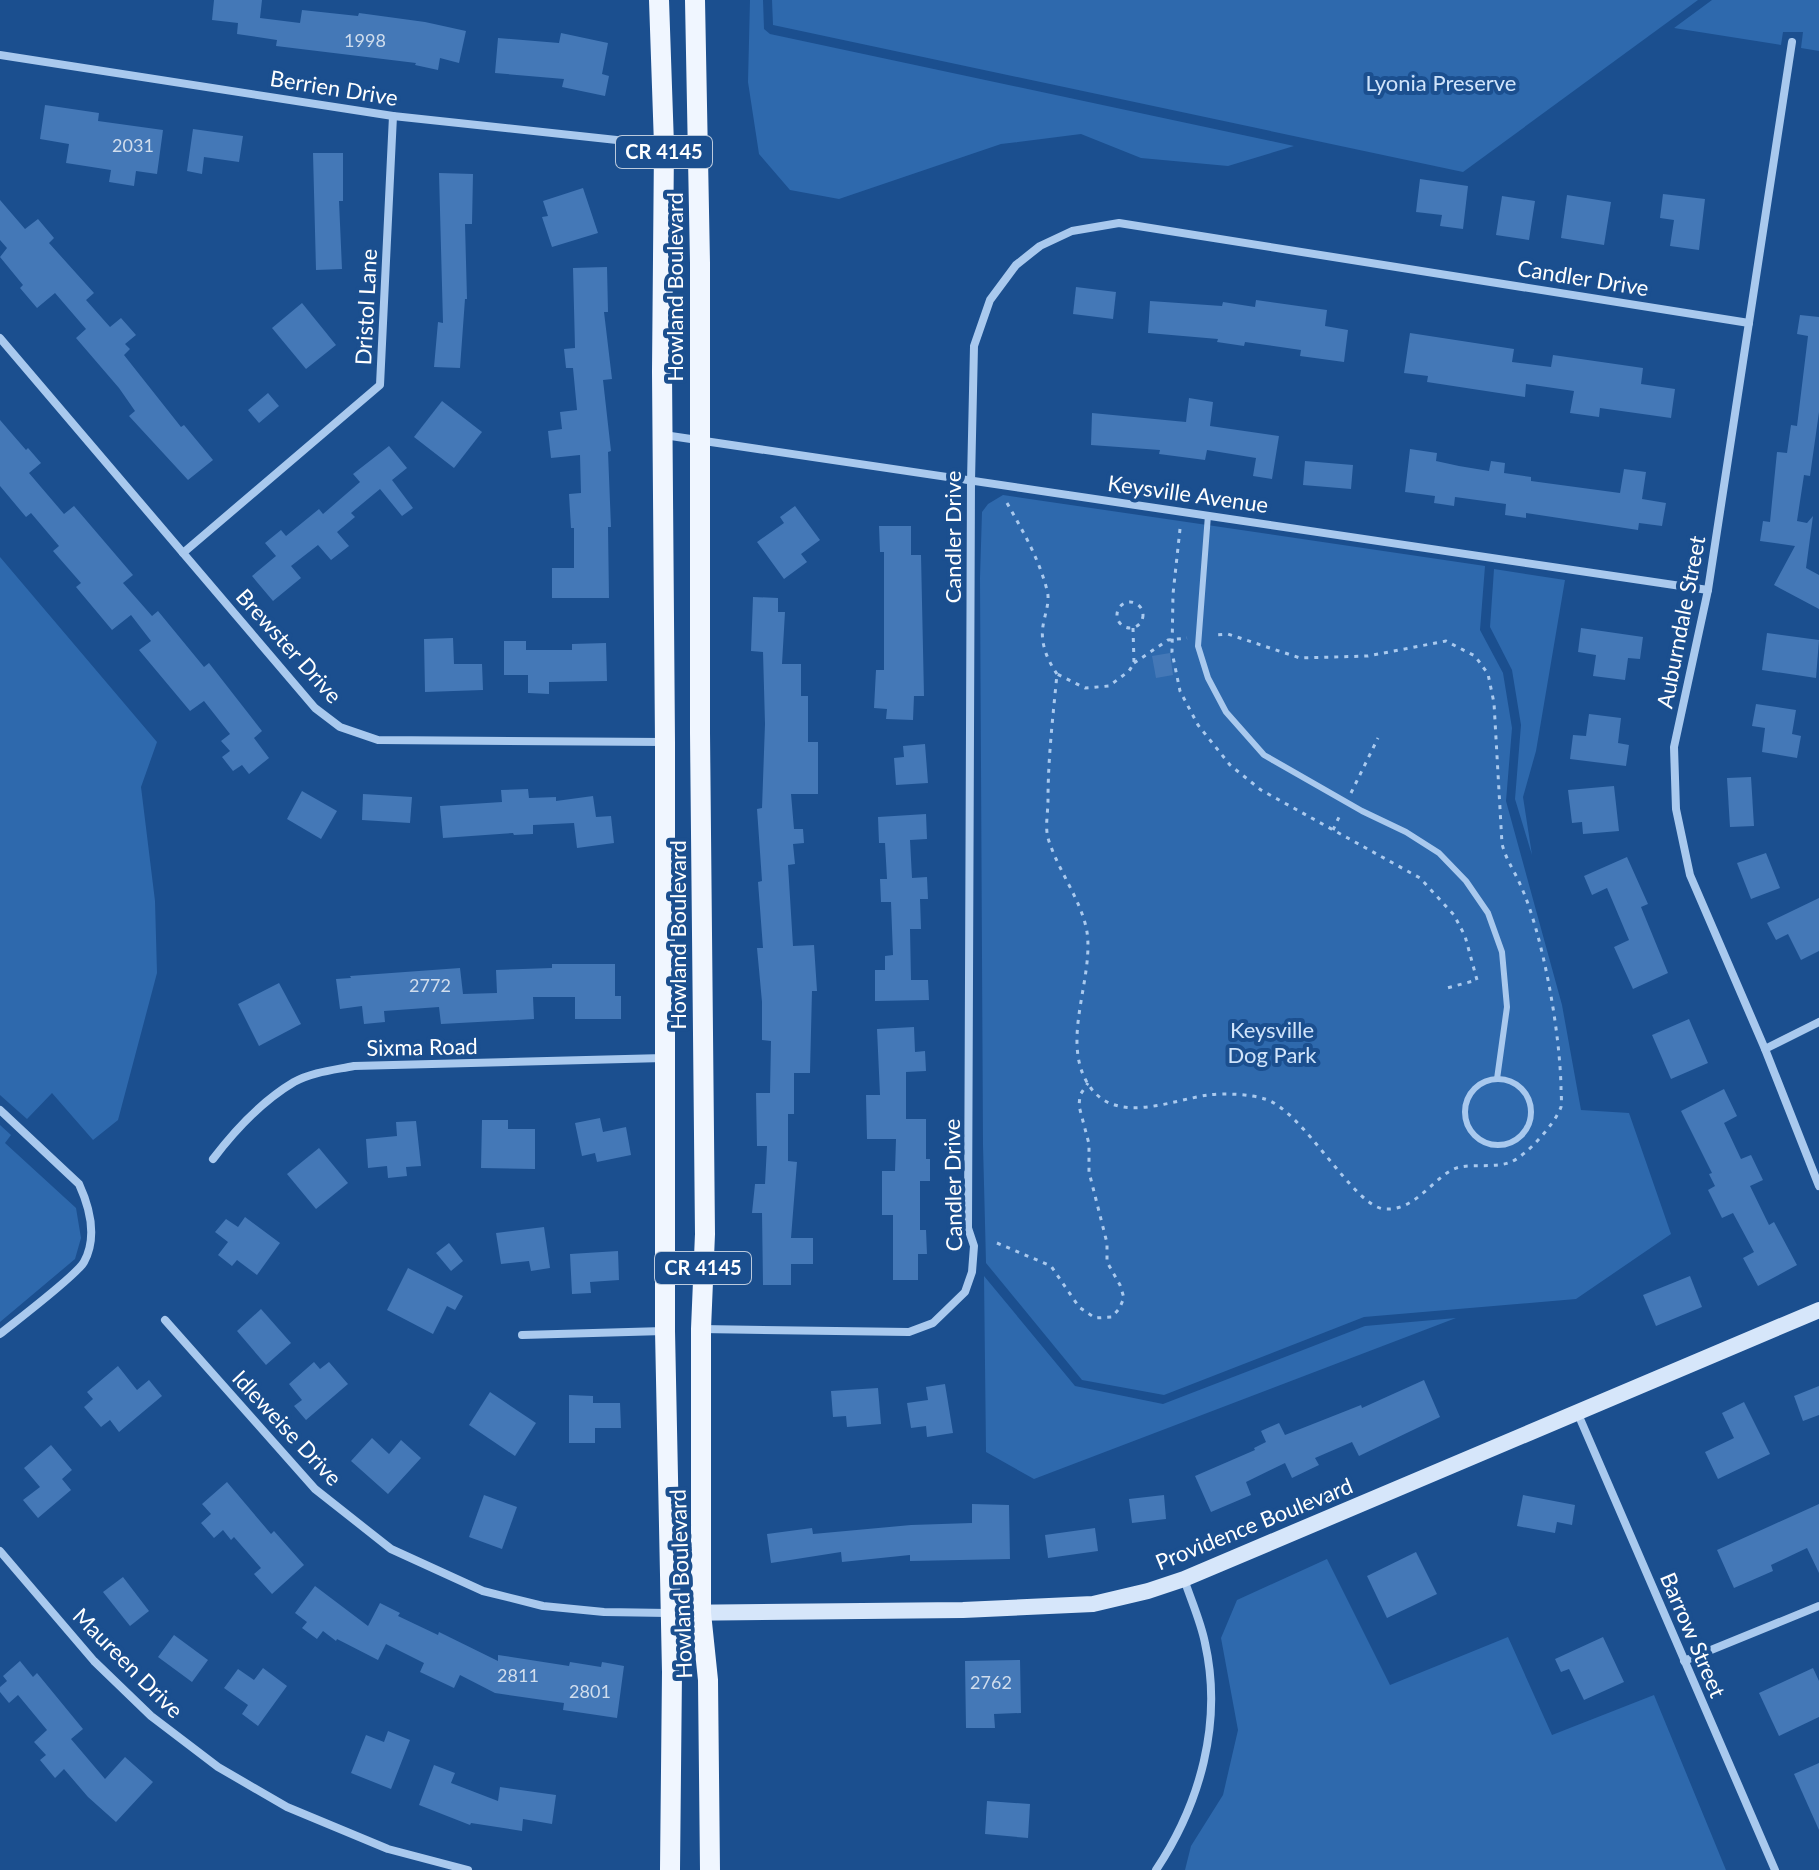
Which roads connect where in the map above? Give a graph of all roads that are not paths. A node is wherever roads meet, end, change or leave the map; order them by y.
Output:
1 (659, 0) edge
2 (695, 0) edge
3 (1792, 42) dead end
4 (0, 55) edge
5 (393, 116) junction
6 (664, 145) junction
7 (1749, 323) junction
8 (0, 338) edge
9 (662, 435) junction
10 (700, 439) junction
11 (971, 481) junction
12 (1208, 515) junction
13 (183, 553) junction
14 (1708, 590) junction
15 (665, 742) junction
16 (1819, 1022) edge
17 (1765, 1049) junction
18 (665, 1058) junction
19 (1497, 1079) junction
20 (0, 1110) edge
21 (213, 1159) dead end
22 (1819, 1186) edge
23 (1819, 1310) edge
24 (165, 1320) dead end
25 (701, 1329) junction
26 (665, 1331) junction
27 (0, 1334) edge
28 (522, 1335) dead end
29 (1578, 1414) junction
30 (0, 1551) edge
31 (1184, 1579) junction
32 (1819, 1606) edge
33 (669, 1613) junction
34 (701, 1613) junction
35 (1684, 1661) junction
36 (468, 1870) edge
37 (670, 1870) edge
38 (710, 1870) edge
39 (1156, 1870) edge
40 (1775, 1870) edge

1 - 6 main road, Howland Boulevard / CR 4145
2 - 10 main road, Howland Boulevard / CR 4145
3 - 7 street, Auburndale Street
4 - 5 street, Berrien Drive
5 - 6 street, Berrien Drive
5 - 13 street, Dristol Lane
6 - 9 main road, Howland Boulevard / CR 4145
7 - 11 street, Candler Drive
7 - 14 street, Auburndale Street
8 - 13 street, Brewster Drive
9 - 10 street, Keysville Avenue
9 - 15 main road, Howland Boulevard / CR 4145
10 - 11 street, Keysville Avenue
10 - 25 main road, Howland Boulevard / CR 4145
11 - 12 street, Keysville Avenue
11 - 25 street, Candler Drive
12 - 14 street, Keysville Avenue
12 - 19 lane
13 - 15 street, Brewster Drive
14 - 17 street, Auburndale Street
15 - 18 main road, Howland Boulevard / CR 4145
16 - 17 street
17 - 22 street, Auburndale Street
18 - 21 street, Sixma Road
18 - 26 main road, Howland Boulevard / CR 4145
19 - 19 lane
20 - 27 street
23 - 29 main road, Providence Boulevard
24 - 33 street, Idleweise Drive
25 - 34 main road, Howland Boulevard / CR 4145
26 - 28 street
26 - 33 main road, Howland Boulevard / CR 4145
29 - 31 main road, Providence Boulevard
29 - 35 street, Barrow Street
30 - 36 street, Maureen Drive
31 - 34 main road, Providence Boulevard
31 - 39 street
32 - 35 street
33 - 34 main road, Providence Boulevard
33 - 37 main road, Howland Boulevard / CR 4145
34 - 38 main road, Howland Boulevard / CR 4145
35 - 40 street, Barrow Street

